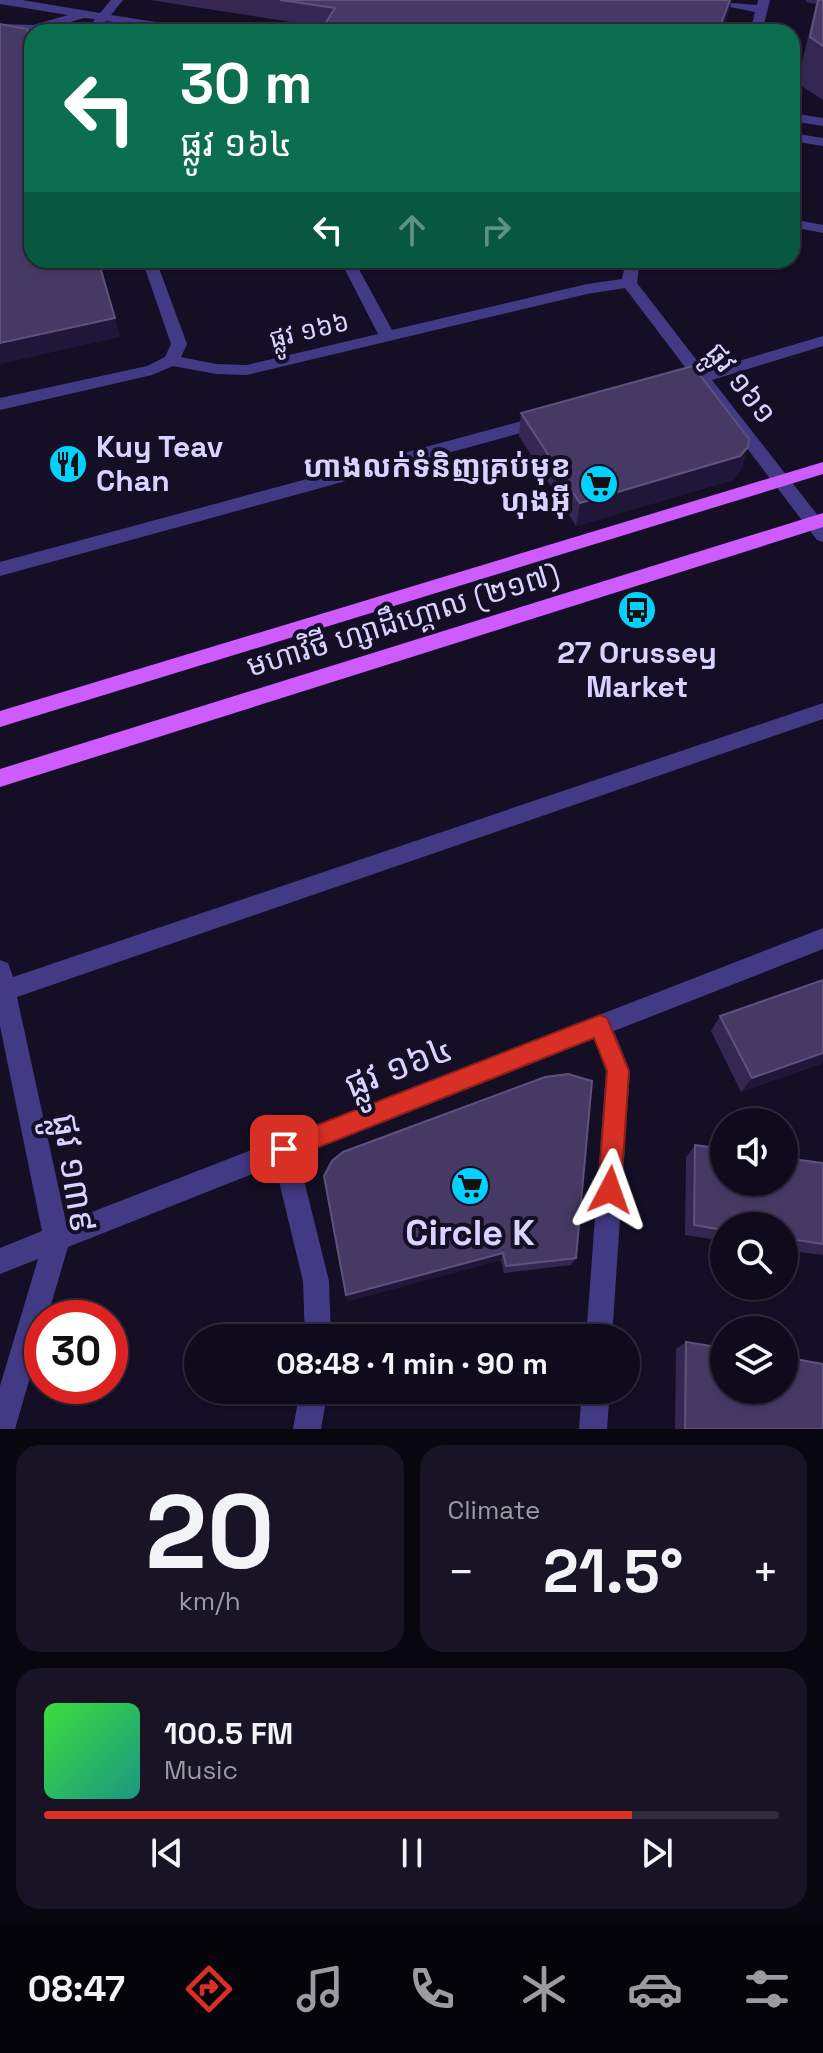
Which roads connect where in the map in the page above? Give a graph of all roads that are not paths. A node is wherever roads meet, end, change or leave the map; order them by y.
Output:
1 (0, 0) edge
2 (117, 0) edge
3 (701, 0) edge
4 (763, 4) edge
5 (84, 14) junction
6 (103, 17) junction
7 (51, 24) edge
8 (97, 24) edge
9 (145, 24) edge
10 (758, 24) edge
11 (0, 28) edge
12 (24, 29) edge
13 (800, 118) edge
14 (823, 122) edge
15 (800, 138) edge
16 (823, 142) edge
17 (800, 225) edge
18 (823, 229) edge
19 (152, 268) edge
20 (351, 268) edge
21 (632, 268) edge
22 (629, 283) junction
23 (388, 338) junction
24 (823, 341) edge
25 (171, 360) junction
26 (702, 378) junction
27 (656, 390) edge
28 (0, 404) edge
29 (564, 415) edge
30 (823, 468) edge
31 (781, 481) junction
32 (820, 526) edge
33 (0, 569) edge
34 (823, 711) edge
35 (0, 719) edge
36 (0, 778) edge
37 (823, 938) edge
38 (1, 985) edge
39 (600, 1025) junction
40 (284, 1149) junction
41 (57, 1239) junction
42 (0, 1261) edge
43 (318, 1324) edge
44 (600, 1324) edge
45 (311, 1404) edge
46 (595, 1404) edge
47 (1, 1429) edge
48 (307, 1429) edge
49 (593, 1429) edge

1 - 5 street
2 - 6 street
3 - 4 street
4 - 10 street
5 - 6 street
5 - 7 street
6 - 8 street
6 - 9 street
11 - 12 street
13 - 14 street
15 - 16 street
17 - 18 street
19 - 25 street
20 - 23 street
21 - 22 street
22 - 23 street, ផ្លូវ ១៦៦
22 - 26 street, ផ្លូវ ១៦១
23 - 25 street, ផ្លូវ ១៦៦
24 - 26 street
25 - 28 street
26 - 27 street
26 - 31 street, ផ្លូវ ១៦១
29 - 33 street
30 - 31 main road, មហាវិថី ហ្សាដឹហ្គោល (២១៧)
31 - 32 street, ផ្លូវ ១៦១
31 - 35 main road, មហាវិថី ហ្សាដឹហ្គោល (២១៧)
32 - 36 main road, មហាវិថី ហ្សាដឹហ្គោល (២១៧)
34 - 38 street
37 - 39 street, ផ្លូវ ១៦៤
38 - 41 street, ផ្លូវ ១៣៩
39 - 40 street, ផ្លូវ ១៦៤
39 - 44 street
40 - 41 street, ផ្លូវ ១៦៤
40 - 43 street
41 - 42 street, ផ្លូវ ១៦៤
41 - 47 street, ផ្លូវ ១៣៩
45 - 48 street
46 - 49 street

